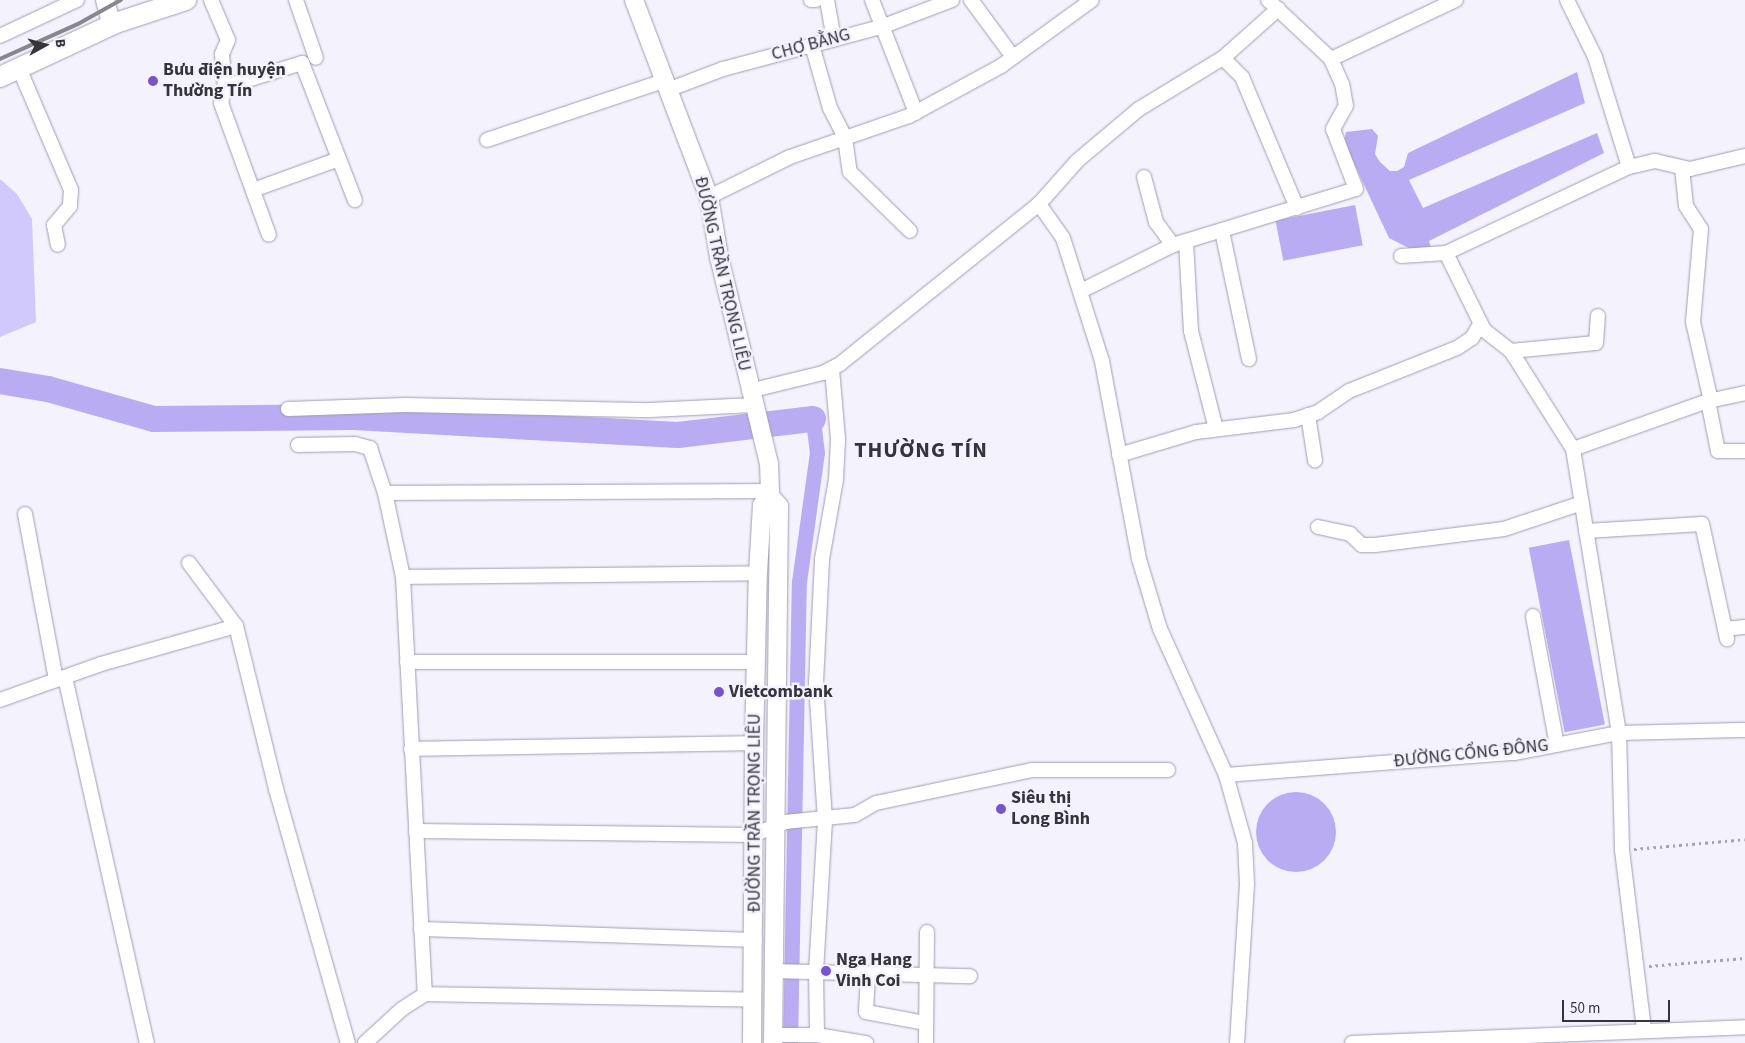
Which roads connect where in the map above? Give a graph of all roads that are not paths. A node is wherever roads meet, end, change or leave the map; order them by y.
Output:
1 (77, 0) edge
2 (105, 0) edge
3 (186, 0) edge
4 (211, 0) edge
5 (296, 0) edge
6 (634, 0) edge
7 (811, 0) edge
8 (816, 0) edge
9 (827, 0) edge
10 (872, 0) edge
11 (952, 0) edge
12 (971, 0) edge
13 (1092, 0) edge
14 (1456, 0) edge
15 (1567, 0) edge
16 (1273, 5) edge
17 (112, 26) junction
18 (880, 27) junction
19 (0, 36) edge
20 (834, 39) junction
21 (812, 45) junction
22 (1013, 57) junction
23 (316, 58) dead end
24 (1223, 58) junction
25 (1331, 59) junction
26 (19, 68) junction
27 (0, 77) edge
28 (668, 84) junction
29 (225, 88) junction
30 (916, 112) junction
31 (845, 138) junction
32 (487, 140) dead end
33 (1745, 156) edge
34 (339, 159) junction
35 (1629, 167) junction
36 (1682, 168) junction
37 (1144, 177) dead end
38 (253, 190) junction
39 (709, 197) junction
40 (355, 200) dead end
41 (1038, 204) junction
42 (1297, 208) junction
43 (1222, 231) junction
44 (910, 232) dead end
45 (269, 235) dead end
46 (1180, 244) junction
47 (58, 245) dead end
48 (1446, 252) junction
49 (1401, 256) dead end
50 (1081, 291) junction
51 (1598, 316) dead end
52 (1480, 324) junction
53 (1511, 351) junction
54 (1249, 359) dead end
55 (832, 369) junction
56 (1745, 393) edge
57 (752, 398) junction
58 (1709, 401) junction
59 (288, 410) dead end
60 (1308, 415) junction
61 (1216, 429) junction
62 (298, 445) dead end
63 (1573, 449) junction
64 (1745, 451) edge
65 (1119, 455) junction
66 (1314, 460) dead end
67 (385, 493) junction
68 (770, 494) junction
69 (1582, 503) junction
70 (25, 514) dead end
71 (1318, 527) dead end
72 (1586, 532) junction
73 (190, 563) dead end
74 (758, 573) junction
75 (403, 577) junction
76 (1533, 616) dead end
77 (236, 626) junction
78 (1745, 627) edge
79 (407, 662) junction
80 (756, 662) junction
81 (61, 678) junction
82 (0, 700) edge
83 (1745, 730) edge
84 (1619, 733) junction
85 (754, 744) junction
86 (1556, 745) junction
87 (411, 749) junction
88 (1168, 770) dead end
89 (1226, 775) junction
90 (822, 820) junction
91 (780, 824) junction
92 (416, 831) junction
93 (754, 835) junction
94 (422, 929) junction
95 (927, 932) dead end
96 (755, 940) junction
97 (778, 971) junction
98 (816, 972) junction
99 (868, 974) junction
100 (925, 975) junction
101 (970, 976) dead end
102 (425, 994) junction
103 (754, 1000) junction
104 (926, 1023) junction
105 (1745, 1027) edge
106 (1644, 1030) junction
107 (816, 1035) junction
108 (773, 1039) edge
109 (147, 1043) edge
110 (348, 1043) edge
111 (365, 1043) edge
112 (752, 1043) edge
113 (866, 1043) edge
114 (926, 1043) edge
115 (1238, 1043) edge
116 (1352, 1043) edge

1 - 19 street
2 - 17 main road
3 - 17 highway
4 - 29 street
5 - 23 street
6 - 28 main road, ĐƯỜNG TRẦN TRỌNG LIÊU
7 - 8 street
9 - 20 street
10 - 18 street
11 - 18 street, CHỢ BẰNG
12 - 22 street
13 - 22 street
14 - 25 street
15 - 35 street
16 - 24 street
16 - 25 street
17 - 26 highway
18 - 20 street, CHỢ BẰNG
18 - 30 street
20 - 21 street, CHỢ BẰNG
21 - 28 street, CHỢ BẰNG
21 - 31 street
22 - 30 street
24 - 41 street
24 - 42 street
25 - 42 street
26 - 27 highway
26 - 47 street
28 - 32 street, CHỢ BẰNG
28 - 39 main road, ĐƯỜNG TRẦN TRỌNG LIÊU
29 - 34 street
29 - 38 street
30 - 31 street
31 - 39 street
31 - 44 street
33 - 36 street
34 - 38 street
34 - 40 street
35 - 36 street
35 - 48 street
36 - 58 street
37 - 46 street
38 - 45 street
39 - 57 main road, ĐƯỜNG TRẦN TRỌNG LIÊU
41 - 50 street
41 - 55 street
42 - 43 street
43 - 46 street
43 - 54 street
46 - 50 street
46 - 61 street
48 - 49 street
48 - 52 street
50 - 65 street
51 - 53 street
52 - 53 street
52 - 60 street
53 - 63 street
55 - 57 street
55 - 90 street
56 - 58 street
57 - 59 street
57 - 68 main road, ĐƯỜNG TRẦN TRỌNG LIÊU
58 - 63 street
58 - 64 street
60 - 61 street
60 - 66 street
61 - 65 street
62 - 67 street
63 - 69 street
65 - 89 street
67 - 68 street
67 - 75 street
68 - 74 main road, ĐƯỜNG TRẦN TRỌNG LIÊU
68 - 91 main road, ĐƯỜNG TRẦN TRỌNG LIÊU
69 - 71 street
69 - 72 street
70 - 81 street
72 - 78 street
72 - 84 street
73 - 77 street
74 - 75 street
74 - 80 main road, ĐƯỜNG TRẦN TRỌNG LIÊU
75 - 79 street
76 - 86 street
77 - 81 street
77 - 110 street
79 - 80 street
79 - 87 street
80 - 85 main road, ĐƯỜNG TRẦN TRỌNG LIÊU
81 - 82 street
81 - 109 street
83 - 84 street, ĐƯỜNG CỔNG ĐÔNG
84 - 86 street, ĐƯỜNG CỔNG ĐÔNG
84 - 106 street
85 - 87 street
85 - 93 main road, ĐƯỜNG TRẦN TRỌNG LIÊU
86 - 89 street, ĐƯỜNG CỔNG ĐÔNG
87 - 92 street
88 - 90 street
89 - 115 street
90 - 91 street
90 - 98 street
91 - 93 street
91 - 97 main road, ĐƯỜNG TRẦN TRỌNG LIÊU
92 - 93 street
92 - 94 street
93 - 96 main road, ĐƯỜNG TRẦN TRỌNG LIÊU
94 - 96 street
94 - 102 street
95 - 100 street
96 - 103 main road, ĐƯỜNG TRẦN TRỌNG LIÊU
97 - 98 street
97 - 108 main road, ĐƯỜNG TRẦN TRỌNG LIÊU
98 - 99 street
98 - 107 street
99 - 100 street
99 - 104 street
100 - 101 street
100 - 104 street
102 - 103 street
102 - 111 street
103 - 112 main road, ĐƯỜNG TRẦN TRỌNG LIÊU
104 - 114 street
105 - 106 street
106 - 116 street
107 - 108 street
107 - 113 street

